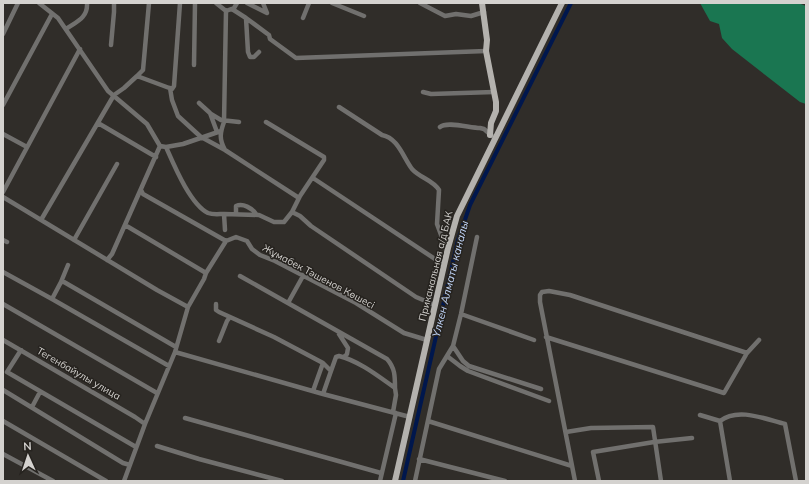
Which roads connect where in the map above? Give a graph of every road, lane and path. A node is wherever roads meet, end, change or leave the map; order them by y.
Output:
1 (18, 3) edge
2 (39, 3) edge
3 (87, 3) edge
4 (114, 3) edge
5 (149, 3) edge
6 (180, 3) edge
7 (195, 3) edge
8 (216, 3) edge
9 (237, 3) edge
10 (247, 3) edge
11 (263, 3) edge
12 (309, 3) edge
13 (332, 3) edge
14 (420, 3) edge
15 (482, 3) edge
16 (562, 3) edge
17 (232, 9) junction
18 (226, 11) junction
19 (484, 12) junction
20 (52, 14) junction
21 (364, 16) dead end
22 (246, 18) junction
23 (303, 18) dead end
24 (66, 29) junction
25 (3, 34) edge
26 (111, 46) dead end
27 (80, 49) junction
28 (486, 51) junction
29 (259, 52) dead end
30 (194, 66) dead end
31 (138, 76) junction
32 (170, 88) junction
33 (423, 92) dead end
34 (494, 92) junction
35 (114, 95) junction
36 (199, 103) dead end
37 (3, 105) edge
38 (339, 107) dead end
39 (210, 113) junction
40 (224, 121) junction
41 (239, 122) dead end
42 (266, 122) dead end
43 (98, 123) junction
44 (440, 127) dead end
45 (219, 131) junction
46 (3, 134) edge
47 (493, 137) junction
48 (202, 138) junction
49 (163, 146) junction
50 (27, 147) junction
51 (225, 150) junction
52 (156, 157) junction
53 (117, 164) dead end
54 (313, 178) junction
55 (141, 190) junction
56 (3, 192) edge
57 (3, 197) edge
58 (300, 198) junction
59 (292, 212) junction
60 (236, 213) junction
61 (224, 214) junction
62 (256, 214) junction
63 (41, 220) junction
64 (125, 226) junction
65 (226, 230) dead end
66 (477, 236) dead end
67 (74, 240) junction
68 (226, 241) junction
69 (448, 248) junction
70 (107, 260) junction
71 (68, 265) dead end
72 (444, 265) junction
73 (3, 272) edge
74 (206, 273) junction
75 (240, 276) dead end
76 (303, 276) junction
77 (61, 282) junction
78 (52, 299) junction
79 (288, 303) junction
80 (3, 304) edge
81 (216, 304) dead end
82 (435, 305) junction
83 (188, 307) junction
84 (461, 314) junction
85 (230, 317) junction
86 (338, 332) junction
87 (546, 337) junction
88 (3, 340) edge
89 (427, 340) junction
90 (534, 340) dead end
91 (759, 340) dead end
92 (219, 341) dead end
93 (453, 346) junction
94 (21, 350) junction
95 (175, 350) junction
96 (747, 353) junction
97 (447, 356) junction
98 (344, 357) junction
99 (324, 363) junction
100 (168, 366) junction
101 (331, 370) junction
102 (5, 371) edge
103 (395, 388) junction
104 (541, 389) dead end
105 (3, 390) edge
106 (313, 391) junction
107 (40, 392) junction
108 (157, 393) junction
109 (323, 394) junction
110 (549, 400) dead end
111 (32, 407) junction
112 (394, 413) junction
113 (700, 415) dead end
114 (410, 417) junction
115 (185, 418) dead end
116 (3, 421) edge
117 (428, 421) junction
118 (720, 421) junction
119 (145, 424) junction
120 (566, 432) junction
121 (692, 438) dead end
122 (654, 442) junction
123 (157, 446) dead end
124 (136, 448) junction
125 (3, 454) edge
126 (419, 459) junction
127 (130, 465) junction
128 (572, 466) junction
129 (381, 472) junction
130 (54, 481) edge
131 (106, 481) edge
132 (124, 481) edge
133 (282, 481) edge
134 (380, 481) edge
135 (395, 481) edge
136 (415, 481) edge
137 (505, 481) edge
138 (575, 481) edge
139 (599, 481) edge
140 (661, 481) edge
141 (730, 481) edge
142 (796, 481) edge

1 - 25 street
2 - 20 street
3 - 24 street
4 - 26 street
5 - 31 street
6 - 32 street
7 - 30 street
8 - 18 street
9 - 17 street
10 - 11 street
12 - 23 street
13 - 21 street
14 - 19 street
15 - 19 main road
16 - 47 main road, Приканальная а/д БАК
17 - 18 street
17 - 22 street
18 - 40 street
19 - 28 main road
20 - 24 street
20 - 37 street
22 - 28 street
22 - 29 street
24 - 27 street
27 - 35 street
27 - 50 street
28 - 34 main road
31 - 32 street
31 - 35 street
32 - 48 street
33 - 34 street
34 - 47 main road
35 - 43 street
35 - 49 street
36 - 39 street
38 - 69 street
39 - 40 street
39 - 45 street
40 - 41 street
40 - 45 street
42 - 54 street
43 - 52 street
43 - 63 street
44 - 47 street
45 - 48 street
45 - 51 street
46 - 50 street
47 - 69 main road, Приканальная а/д БАК
48 - 49 street
48 - 51 street
49 - 52 street
49 - 61 street
50 - 56 street
51 - 58 street
52 - 55 street
53 - 67 street
54 - 58 street
54 - 72 street
55 - 64 street
55 - 68 street
57 - 63 street
58 - 59 street
59 - 62 street
59 - 82 street
60 - 61 street
60 - 62 street
60 - 62 street
61 - 65 street
63 - 67 street
64 - 70 street
64 - 74 street
66 - 84 street
67 - 70 street
68 - 74 street
68 - 76 street, Жұмабек Тәшенов Көшесі
69 - 72 main road, Приканальная а/д БАК
70 - 83 street
71 - 77 street
72 - 82 main road, Приканальная а/д БАК
73 - 78 street
74 - 83 street
75 - 79 street
76 - 79 street
76 - 89 street, Жұмабек Тәшенов Көшесі
77 - 78 street
77 - 95 street
78 - 100 street
79 - 86 street
80 - 108 street
81 - 85 street
82 - 89 main road, Приканальная а/д БАК
83 - 95 street
84 - 90 street
84 - 93 street
85 - 92 street
85 - 99 street
86 - 98 street
86 - 103 street
87 - 96 street
87 - 96 street
87 - 120 street
88 - 94 street, Тегенбайулы улица
89 - 114 main road, Приканальная а/д БАК
91 - 96 street
93 - 97 street
93 - 104 street
94 - 102 street
94 - 119 street, Тегенбайулы улица
95 - 100 street
95 - 106 street
97 - 110 street
97 - 117 street
98 - 101 street
98 - 103 street
99 - 101 street
99 - 106 street
100 - 108 street
101 - 109 street
102 - 107 street
103 - 112 street
105 - 111 street
106 - 109 street
107 - 111 street
107 - 124 street
108 - 119 street
109 - 112 street
111 - 127 street
112 - 114 street
112 - 129 street
113 - 118 street
114 - 135 main road, Приканальная а/д БАК
115 - 129 street
116 - 131 street
117 - 126 street
117 - 128 street
118 - 141 street
118 - 142 street
119 - 124 street
120 - 122 street
120 - 128 street
121 - 122 street
122 - 139 street
122 - 140 street
123 - 133 street
124 - 127 street
125 - 130 street
126 - 136 street
126 - 137 street
127 - 132 street
128 - 138 street
129 - 134 street

